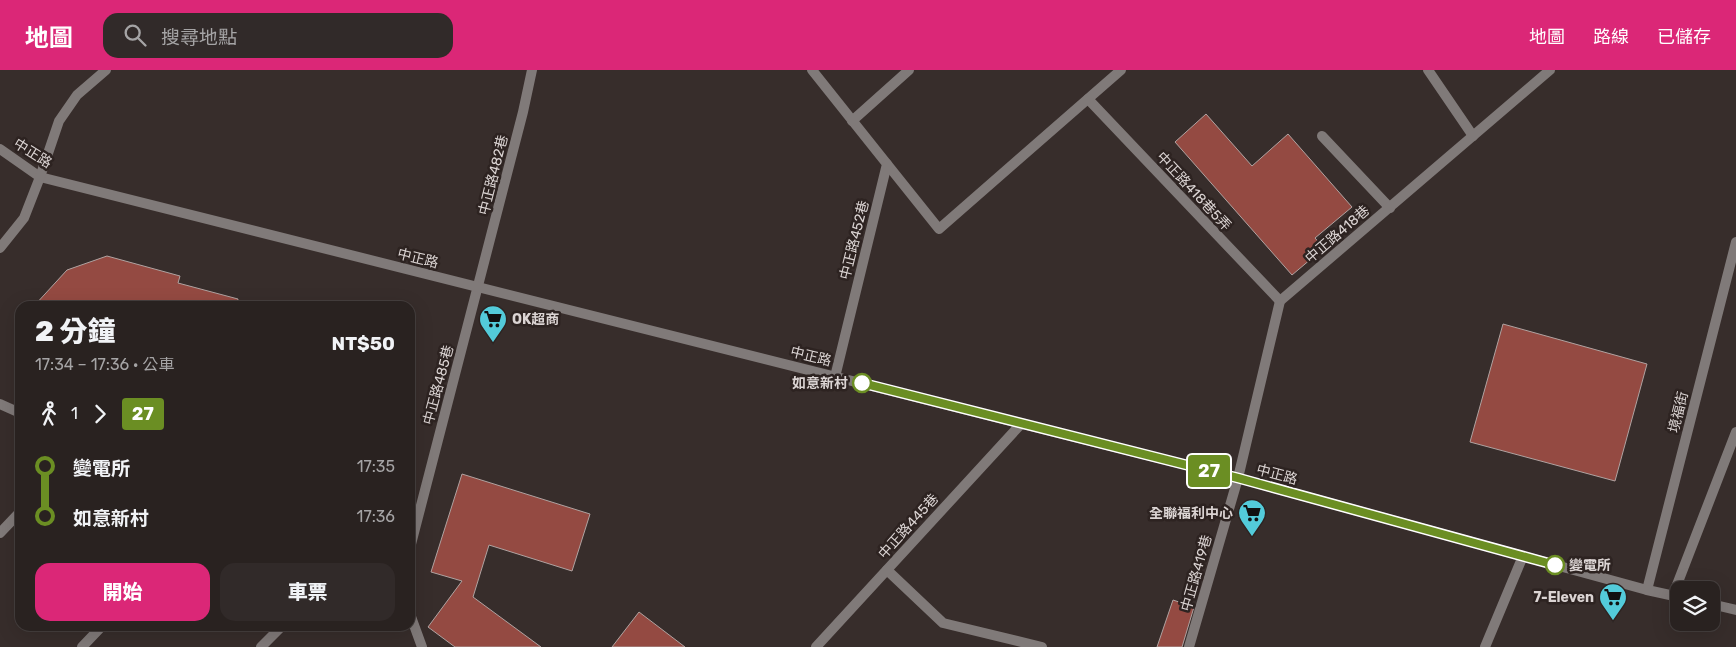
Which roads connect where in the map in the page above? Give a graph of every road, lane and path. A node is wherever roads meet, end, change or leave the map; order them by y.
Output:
1 (106, 70) edge
2 (532, 70) edge
3 (812, 70) edge
4 (909, 70) edge
5 (1121, 70) edge
6 (1428, 70) edge
7 (1550, 70) edge
8 (1088, 98) junction
9 (852, 120) junction
10 (1322, 136) dead end
11 (1473, 136) junction
12 (0, 149) edge
13 (887, 164) junction
14 (40, 177) junction
15 (1390, 208) junction
16 (1736, 242) edge
17 (0, 248) edge
18 (478, 287) junction
19 (1280, 302) junction
20 (835, 377) junction
21 (0, 404) edge
22 (15, 411) edge
23 (1021, 424) junction
24 (1736, 432) edge
25 (1238, 478) junction
26 (15, 517) edge
27 (415, 529) edge
28 (0, 533) edge
29 (1522, 556) junction
30 (887, 570) junction
31 (1681, 581) edge
32 (1647, 590) junction
33 (1670, 595) edge
34 (1720, 606) edge
35 (1736, 610) edge
36 (415, 628) edge
37 (97, 631) edge
38 (277, 631) edge
39 (82, 647) edge
40 (261, 647) edge
41 (422, 647) edge
42 (816, 647) edge
43 (1042, 647) edge
44 (1189, 647) edge
45 (1485, 647) edge

1 - 14 street
2 - 18 street, 中正路482巷
3 - 9 street
4 - 9 street
5 - 8 street
6 - 11 street
7 - 11 street, 中正路418巷
8 - 13 street
8 - 19 street, 中正路418巷5弄
9 - 13 street
10 - 15 street
11 - 15 street, 中正路418巷
12 - 14 street, 中正路
13 - 20 street, 中正路452巷
14 - 17 street
14 - 18 street, 中正路
15 - 19 street, 中正路418巷
16 - 32 street, 境福街
18 - 20 street, 中正路
18 - 27 street, 中正路485巷
19 - 25 street
20 - 23 street, 中正路
21 - 22 street
23 - 25 street, 中正路
23 - 30 street, 中正路445巷
24 - 31 street
25 - 29 street, 中正路
25 - 44 street, 中正路419巷
26 - 28 street
29 - 32 street, 中正路
29 - 45 street
30 - 42 street, 中正路445巷
30 - 43 street
32 - 33 street, 中正路
34 - 35 street
36 - 41 street
37 - 39 street
38 - 40 street

